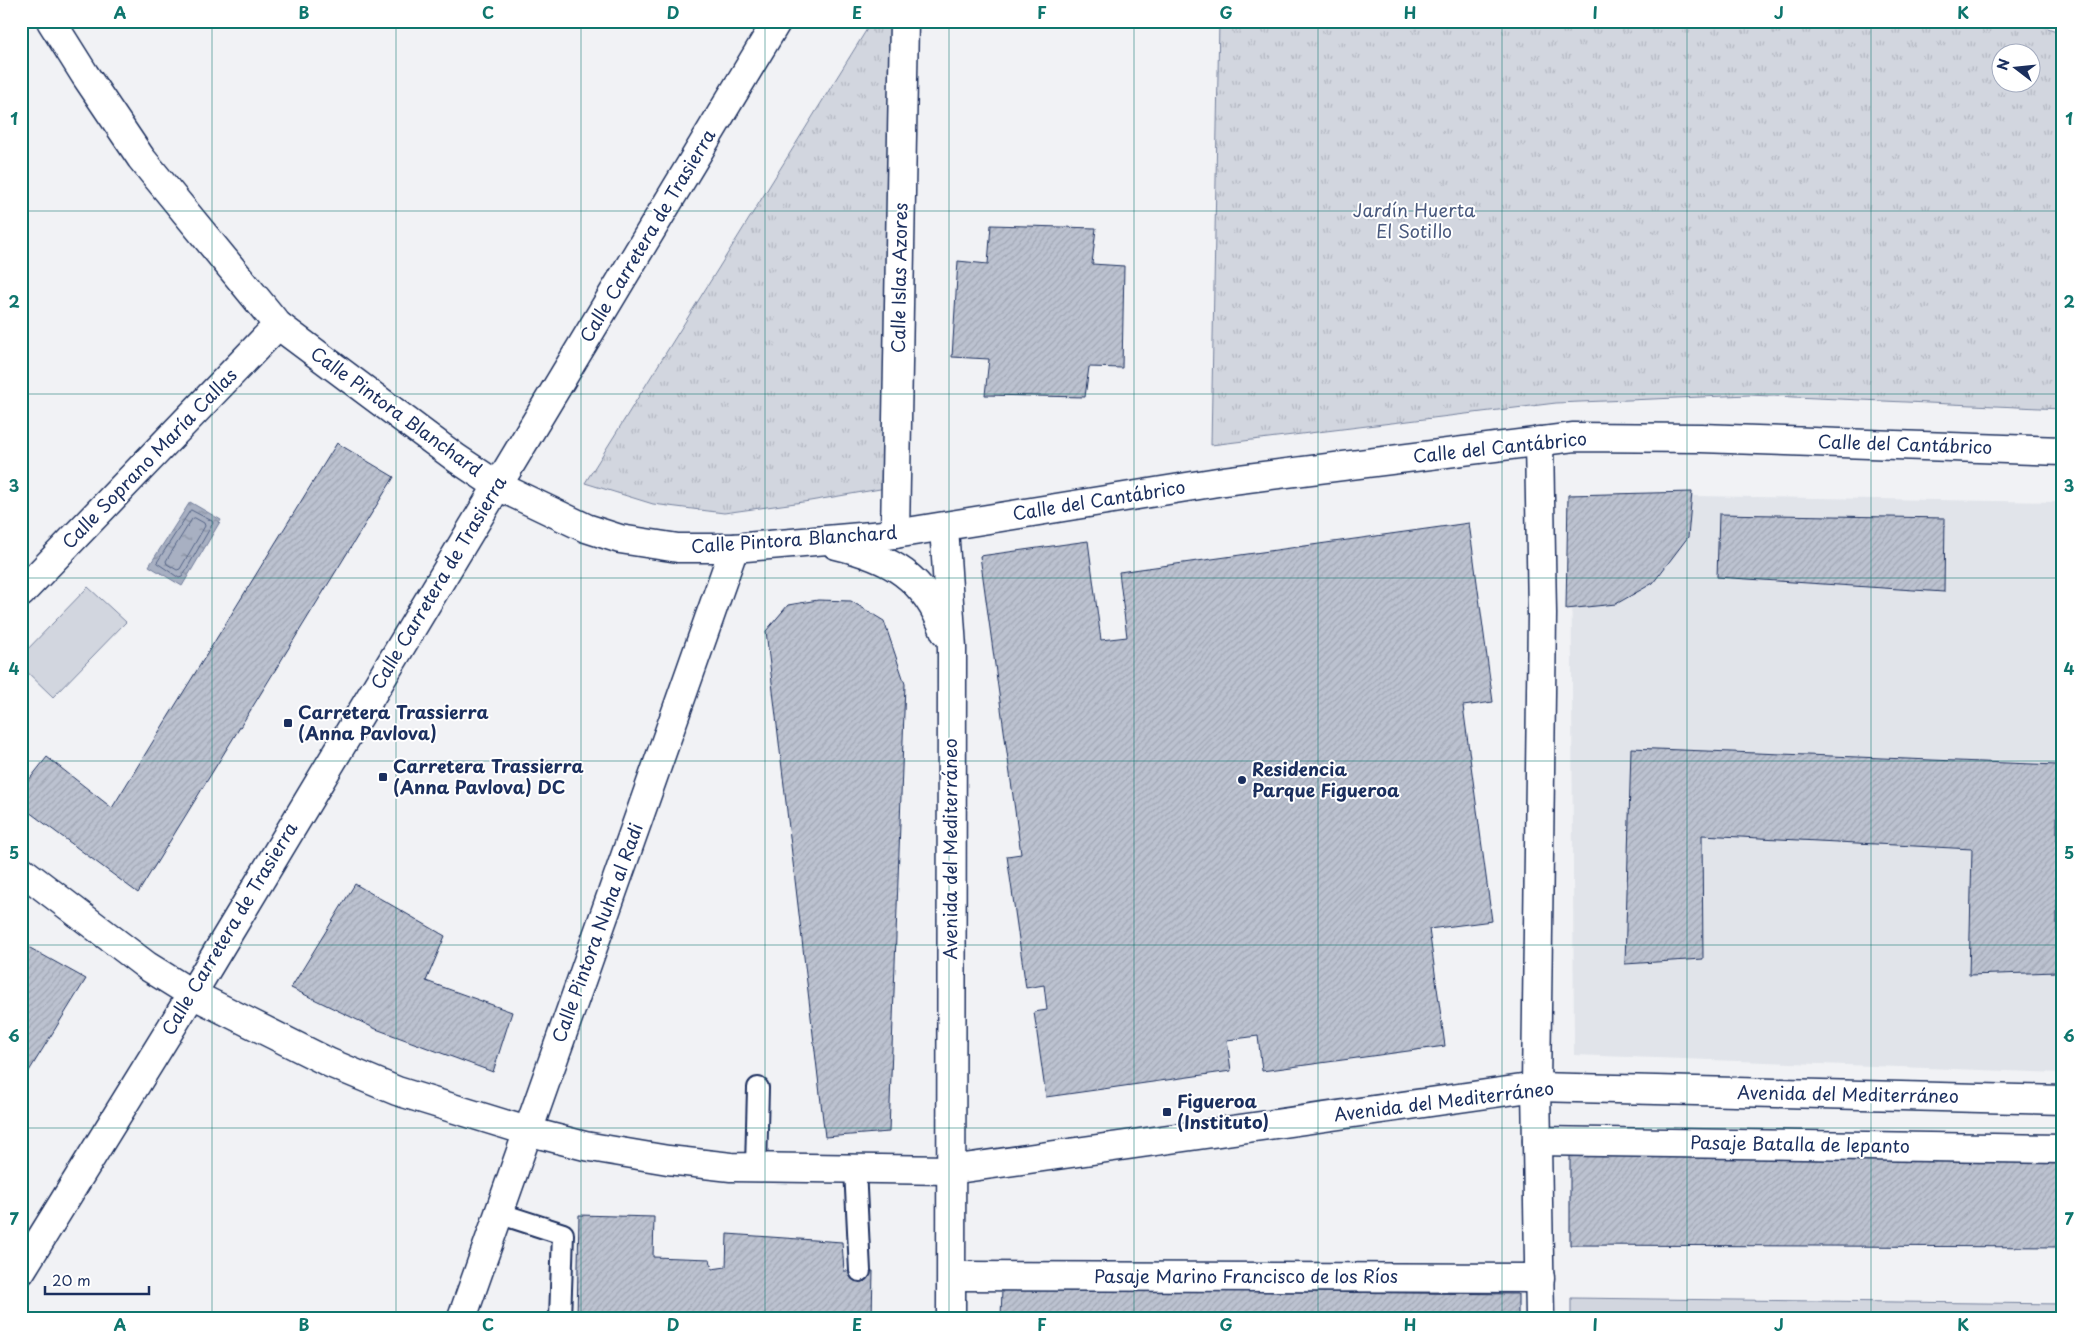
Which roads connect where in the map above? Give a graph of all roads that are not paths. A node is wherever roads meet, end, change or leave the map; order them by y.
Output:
1 (52, 21) edge
2 (777, 21) edge
3 (904, 21) edge
4 (278, 325) junction
5 (1539, 441) junction
6 (2062, 451) edge
7 (498, 486) junction
8 (944, 527) junction
9 (895, 534) junction
10 (823, 541) junction
11 (734, 548) junction
12 (21, 593) edge
13 (952, 648) junction
14 (21, 870) edge
15 (192, 994) junction
16 (1536, 1087) junction
17 (758, 1088) dead end
18 (2062, 1100) edge
19 (527, 1131) junction
20 (1537, 1141) junction
21 (2062, 1148) edge
22 (756, 1167) junction
23 (854, 1169) junction
24 (950, 1170) junction
25 (498, 1213) junction
26 (21, 1271) edge
27 (860, 1271) dead end
28 (952, 1276) junction
29 (1540, 1278) junction
30 (462, 1318) edge
31 (560, 1318) edge
32 (951, 1318) edge
33 (1540, 1318) edge

1 - 4 street, Calle Pintora Blanchard
2 - 7 street, Calle Carretera de Trasierra
3 - 9 street, Calle Islas Azores
4 - 7 street, Calle Pintora Blanchard
4 - 12 street, Calle Soprano María Callas
5 - 6 street, Calle del Cantábrico
5 - 8 street, Calle del Cantábrico
5 - 16 street
7 - 11 street, Calle Pintora Blanchard
7 - 15 street, Calle Carretera de Trasierra
8 - 9 street, Calle Pintora Blanchard
8 - 13 street, Avenida del Mediterráneo
9 - 10 street, Calle Pintora Blanchard
10 - 11 street, Calle Pintora Blanchard
10 - 13 street
11 - 19 street, Calle Pintora Nuha al Radi
13 - 24 street, Avenida del Mediterráneo
14 - 15 street
15 - 19 street
15 - 26 street, Calle Carretera de Trasierra
16 - 18 street, Avenida del Mediterráneo
16 - 20 street
16 - 24 street, Avenida del Mediterráneo
17 - 22 lane
19 - 22 street
19 - 25 street, Calle Pintora Nuha al Radi
20 - 21 street, Pasaje Batalla de lepanto
20 - 29 street
22 - 23 street
23 - 24 street
23 - 27 lane
24 - 28 street, Avenida del Mediterráneo
25 - 30 street, Calle Pintora Nuha al Radi
25 - 31 lane
28 - 29 street, Pasaje Marino Francisco de los Ríos
28 - 32 street, Avenida del Mediterráneo
29 - 33 street

